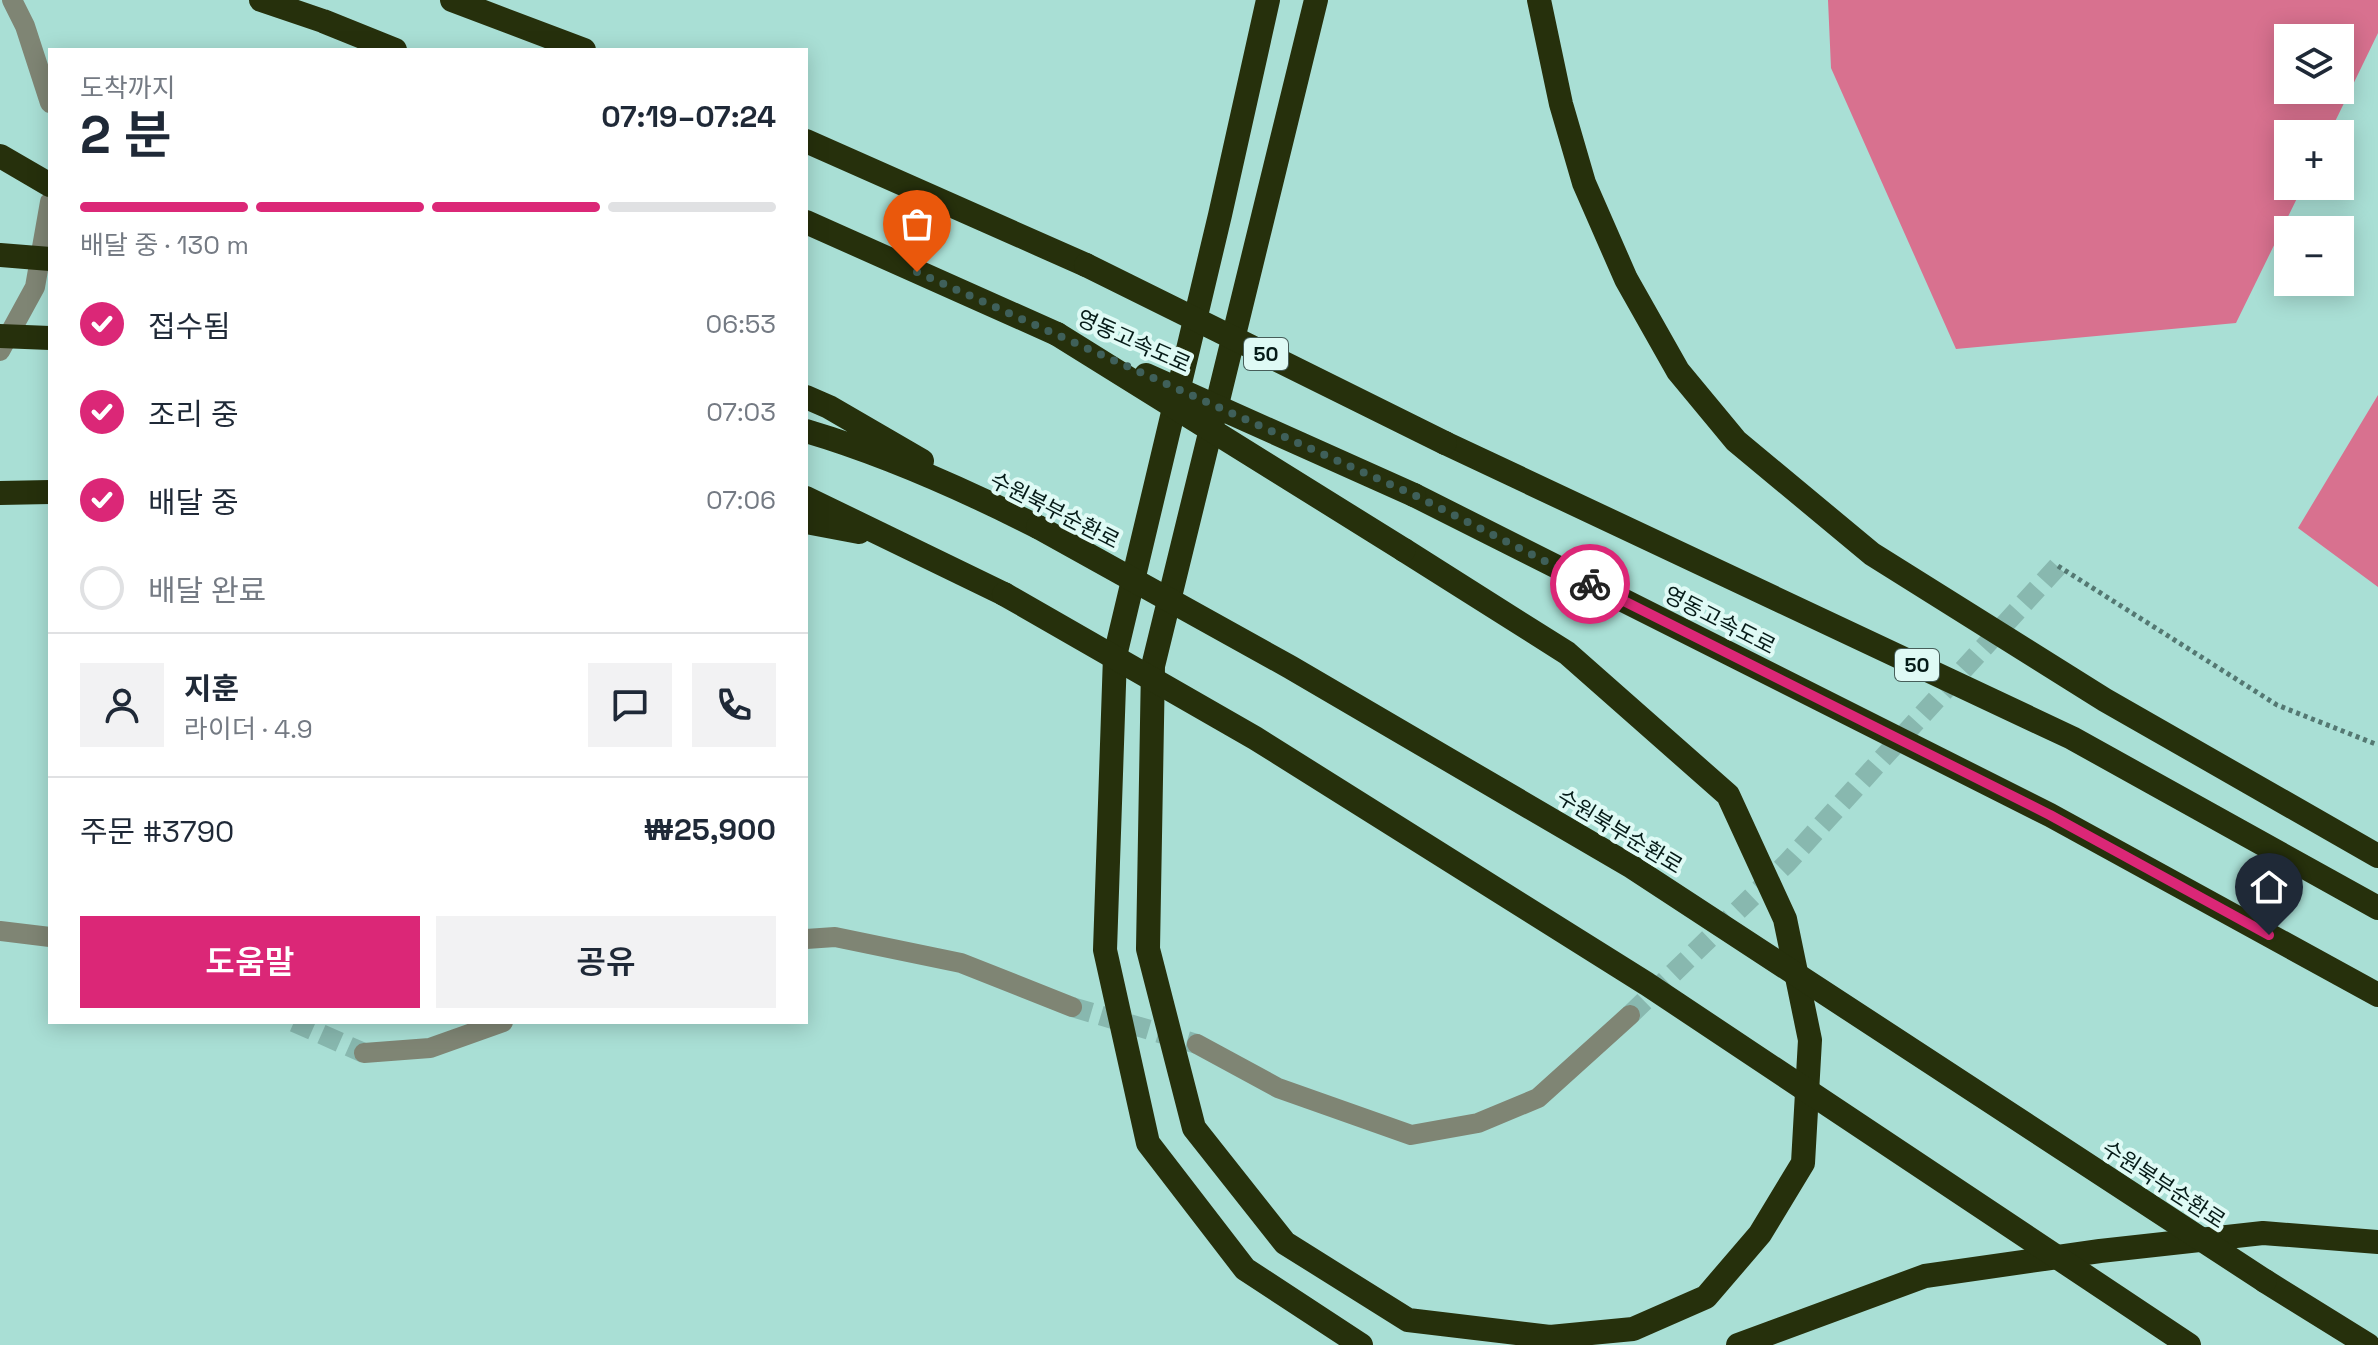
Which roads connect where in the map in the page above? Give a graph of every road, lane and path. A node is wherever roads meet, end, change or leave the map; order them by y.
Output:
1 (12, 0) edge
2 (261, 0) edge
3 (452, 0) edge
4 (1268, 0) edge
5 (1316, 0) edge
6 (1539, 0) edge
7 (390, 48) edge
8 (579, 48) edge
9 (48, 97) edge
10 (808, 142) edge
11 (0, 156) edge
12 (48, 184) edge
13 (48, 213) edge
14 (808, 223) edge
15 (0, 255) edge
16 (48, 259) edge
17 (1057, 334) junction
18 (0, 336) edge
19 (48, 338) edge
20 (0, 351) edge
21 (808, 398) edge
22 (808, 432) edge
23 (48, 492) edge
24 (0, 493) edge
25 (808, 499) edge
26 (1003, 509) junction
27 (808, 522) edge
28 (895, 539) junction
29 (2058, 566) dead end
30 (2378, 745) edge
31 (2378, 856) edge
32 (2378, 908) edge
33 (0, 931) edge
34 (48, 937) edge
35 (808, 939) edge
36 (2378, 995) edge
37 (1072, 1007) tunnel mouth
38 (1630, 1015) tunnel mouth
39 (497, 1024) edge
40 (1197, 1044) tunnel mouth
41 (364, 1053) tunnel mouth
42 (2378, 1242) edge
43 (1361, 1345) edge
44 (1738, 1345) edge
45 (2189, 1345) edge
46 (2368, 1345) edge

1 - 9 street
2 - 7 highway
3 - 8 highway
4 - 43 highway
5 - 17 highway, bridge
6 - 31 highway
10 - 32 highway, 영동고속도로 / 50, bridge
11 - 12 highway
13 - 20 street
14 - 17 highway, 영동고속도로
15 - 16 highway, bridge
17 - 36 highway, 영동고속도로, bridge
18 - 19 highway, bridge
21 - 26 highway
22 - 26 highway, 수원북부순환로
23 - 24 highway
25 - 28 highway
26 - 46 highway, 수원북부순환로, bridge
27 - 28 highway
28 - 45 highway, bridge
29 - 30 path
33 - 34 street
35 - 37 street
38 - 40 street
39 - 41 street
42 - 44 highway

